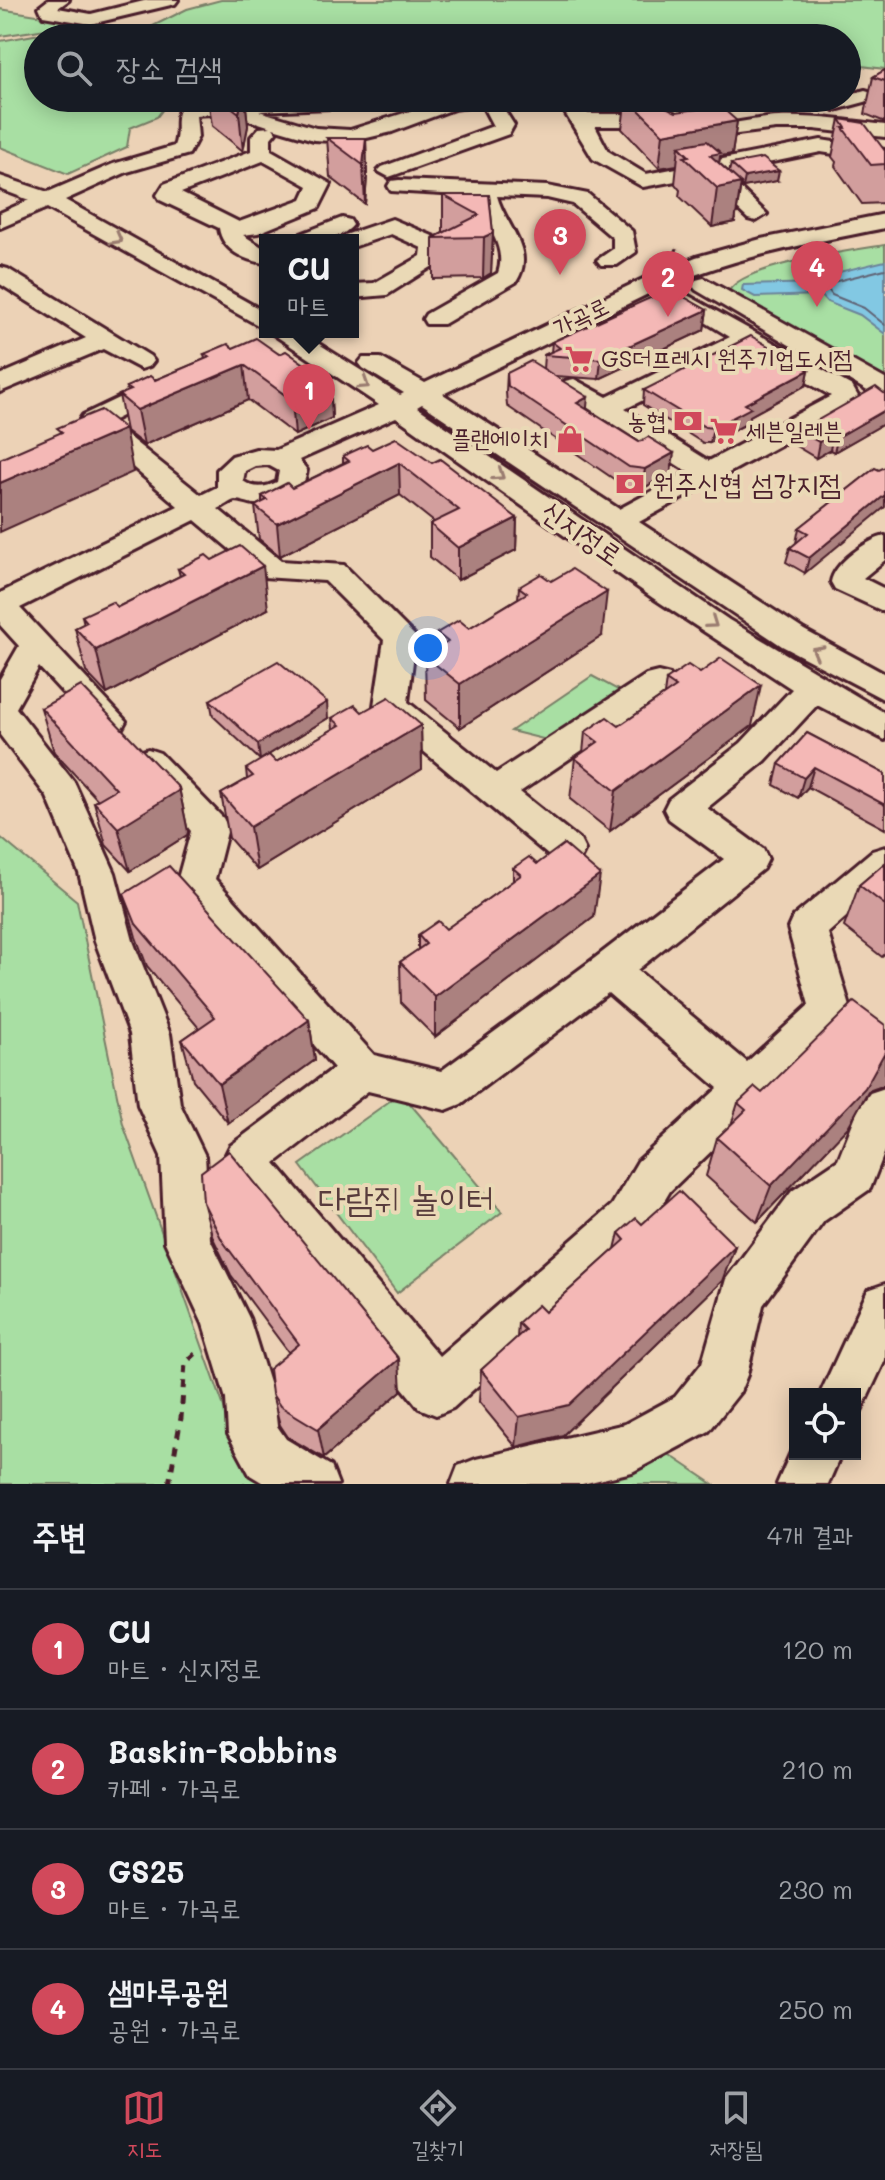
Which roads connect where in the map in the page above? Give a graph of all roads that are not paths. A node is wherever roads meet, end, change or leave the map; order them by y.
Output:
1 (60, 0) edge
2 (169, 0) edge
3 (865, 96) dead end
4 (861, 97) edge
5 (187, 112) edge
6 (246, 112) edge
7 (429, 112) edge
8 (496, 112) edge
9 (576, 112) edge
10 (661, 112) edge
11 (832, 112) edge
12 (277, 120) junction
13 (582, 120) junction
14 (652, 120) junction
15 (835, 125) junction
16 (885, 131) edge
17 (261, 154) junction
18 (885, 156) edge
19 (368, 162) edge
20 (0, 165) edge
21 (707, 168) junction
22 (394, 179) junction
23 (0, 182) edge
24 (485, 190) junction
25 (59, 196) junction
26 (756, 214) dead end
27 (0, 221) edge
28 (885, 221) edge
29 (392, 226) junction
30 (231, 229) junction
31 (347, 232) edge
32 (885, 232) edge
33 (259, 255) edge
34 (609, 260) dead end
35 (0, 274) edge
36 (704, 285) dead end
37 (659, 287) junction
38 (359, 291) edge
39 (259, 299) edge
40 (259, 318) edge
41 (435, 319) dead end
42 (293, 338) edge
43 (325, 338) edge
44 (748, 338) junction
45 (105, 339) junction
46 (141, 361) dead end
47 (186, 375) edge
48 (2, 380) edge
49 (574, 387) edge
50 (885, 390) edge
51 (417, 404) junction
52 (606, 408) junction
53 (110, 433) junction
54 (84, 444) edge
55 (708, 473) junction
56 (195, 508) junction
57 (616, 523) junction
58 (885, 545) edge
59 (885, 602) edge
60 (1, 606) edge
61 (37, 643) junction
62 (658, 683) dead end
63 (885, 688) edge
64 (812, 689) junction
65 (0, 710) edge
66 (885, 728) edge
67 (495, 791) junction
68 (567, 850) edge
69 (203, 854) junction
70 (885, 861) edge
71 (110, 924) junction
72 (609, 970) junction
73 (831, 1010) junction
74 (872, 1019) edge
75 (362, 1071) junction
76 (748, 1088) junction
77 (885, 1107) edge
78 (885, 1307) edge
79 (847, 1388) edge
80 (813, 1460) edge
81 (313, 1484) edge
82 (476, 1484) edge
83 (802, 1484) edge

1 - 2 street
3 - 4 street
5 - 25 street
6 - 12 street
7 - 12 street
8 - 22 street
9 - 13 street
10 - 14 street
11 - 15 street
12 - 17 street
13 - 14 street
13 - 21 street
14 - 15 street
15 - 16 street
17 - 30 street
17 - 30 street
18 - 21 street
19 - 22 street
20 - 25 street
21 - 26 street
22 - 24 street
22 - 29 street
23 - 25 street
24 - 34 street
24 - 41 street
25 - 27 street
25 - 39 street
25 -> 40 street
28 - 37 street, 가곡로
29 - 31 street
29 - 38 street
30 - 33 street
32 - 37 street, 가곡로
35 - 45 street
36 - 50 street
37 - 44 street
37 - 51 street, 가곡로
42 -> 51 street, 신지정로
43 - 51 street, 신지정로
44 - 52 street
44 - 55 street
45 - 46 street
45 - 48 street
47 - 53 street
49 - 52 street
51 - 56 street, 가곡로
51 - 57 street, 신지정로
51 -> 64 street, 신지정로
52 - 55 street
53 - 54 street
53 - 56 street
55 - 57 street
56 - 60 street
56 - 67 street
63 -> 57 street, 신지정로
58 - 59 street
60 - 61 street
61 - 65 street
61 - 69 street
62 - 67 street
64 - 66 street, 신지정로
64 - 72 street
65 - 71 street
67 - 68 street
69 - 71 street
69 - 75 street
70 - 73 street
71 - 81 street
72 - 75 street
72 - 76 street
73 - 74 street
73 - 76 street
75 - 76 street
77 - 82 street
78 - 79 street
80 - 83 street

